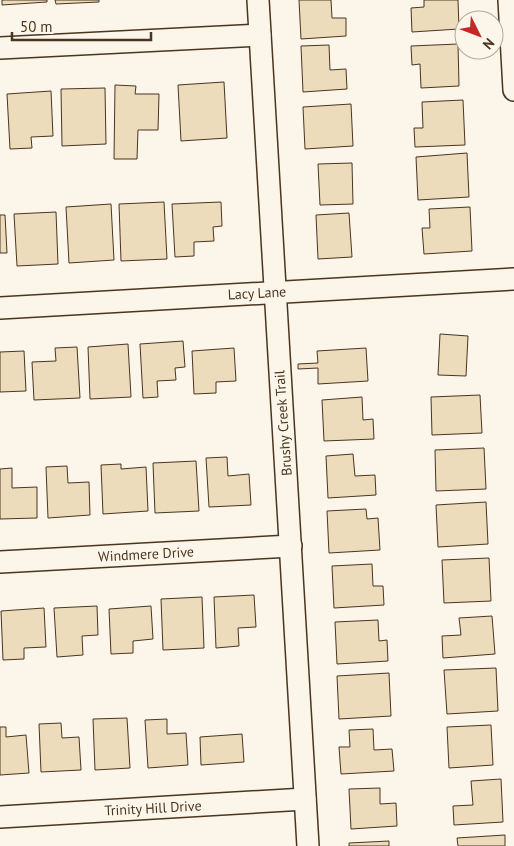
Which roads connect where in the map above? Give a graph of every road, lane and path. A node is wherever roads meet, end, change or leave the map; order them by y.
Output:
1 (258, 0) edge
2 (509, 0) edge
3 (260, 35) junction
4 (0, 48) edge
5 (514, 90) edge
6 (514, 279) edge
7 (275, 292) junction
8 (0, 308) edge
9 (291, 546) junction
10 (0, 562) edge
11 (305, 799) junction
12 (0, 817) edge
13 (308, 846) edge

1 - 3 street, Brushy Creek Trail
2 - 5 street
3 - 4 street
3 - 7 street, Brushy Creek Trail
6 - 7 street, Lacy Lane
7 - 8 street, Lacy Lane
7 - 9 street, Brushy Creek Trail
9 - 10 street, Windmere Drive
9 - 11 street, Brushy Creek Trail
11 - 12 street, Trinity Hill Drive
11 - 13 street, Brushy Creek Trail

